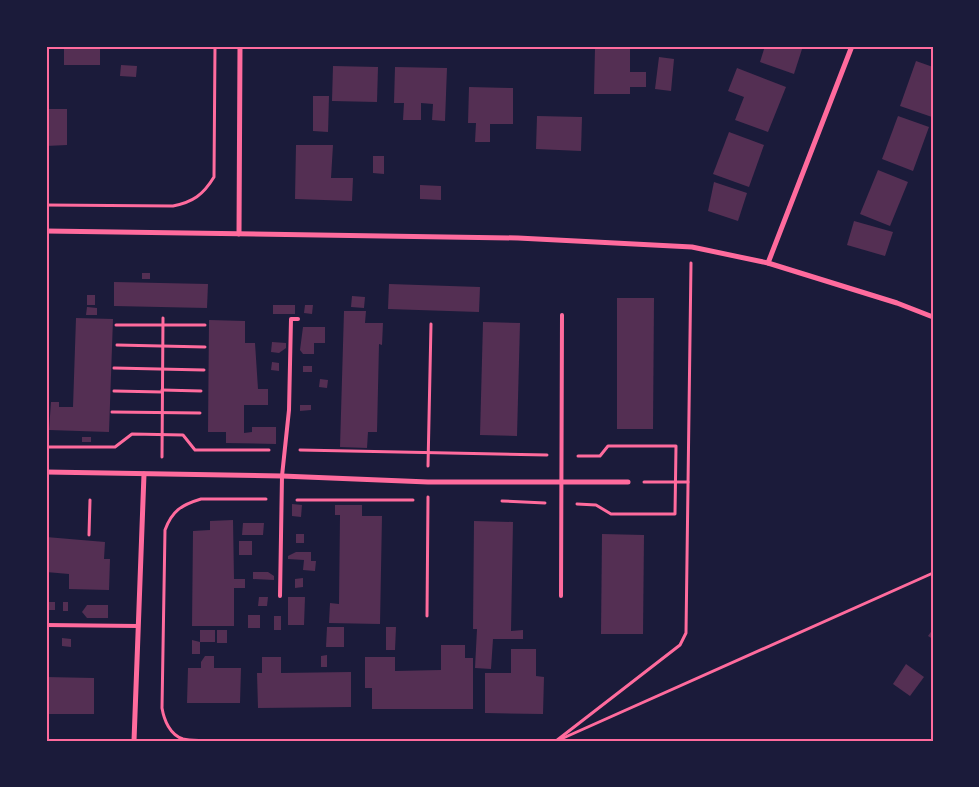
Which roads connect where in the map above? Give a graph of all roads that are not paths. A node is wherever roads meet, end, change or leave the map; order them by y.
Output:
1 (240, 46) edge
2 (852, 46) edge
3 (46, 231) edge
4 (239, 234) junction
5 (768, 263) junction
6 (562, 315) dead end
7 (933, 317) edge
8 (298, 319) dead end
9 (46, 472) edge
10 (144, 474) junction
11 (282, 476) junction
12 (562, 482) junction
13 (628, 482) road end
14 (280, 596) dead end
15 (561, 596) dead end
16 (46, 624) edge
17 (138, 626) junction
18 (134, 741) edge

1 - 4 street
2 - 5 street
3 - 4 street
4 - 5 street
5 - 7 street
6 - 12 lane
8 - 11 lane
9 - 10 street
10 - 11 street
10 - 17 street
11 - 12 street
11 - 14 lane
12 - 13 street
12 - 15 lane
16 - 17 lane
17 - 18 street

